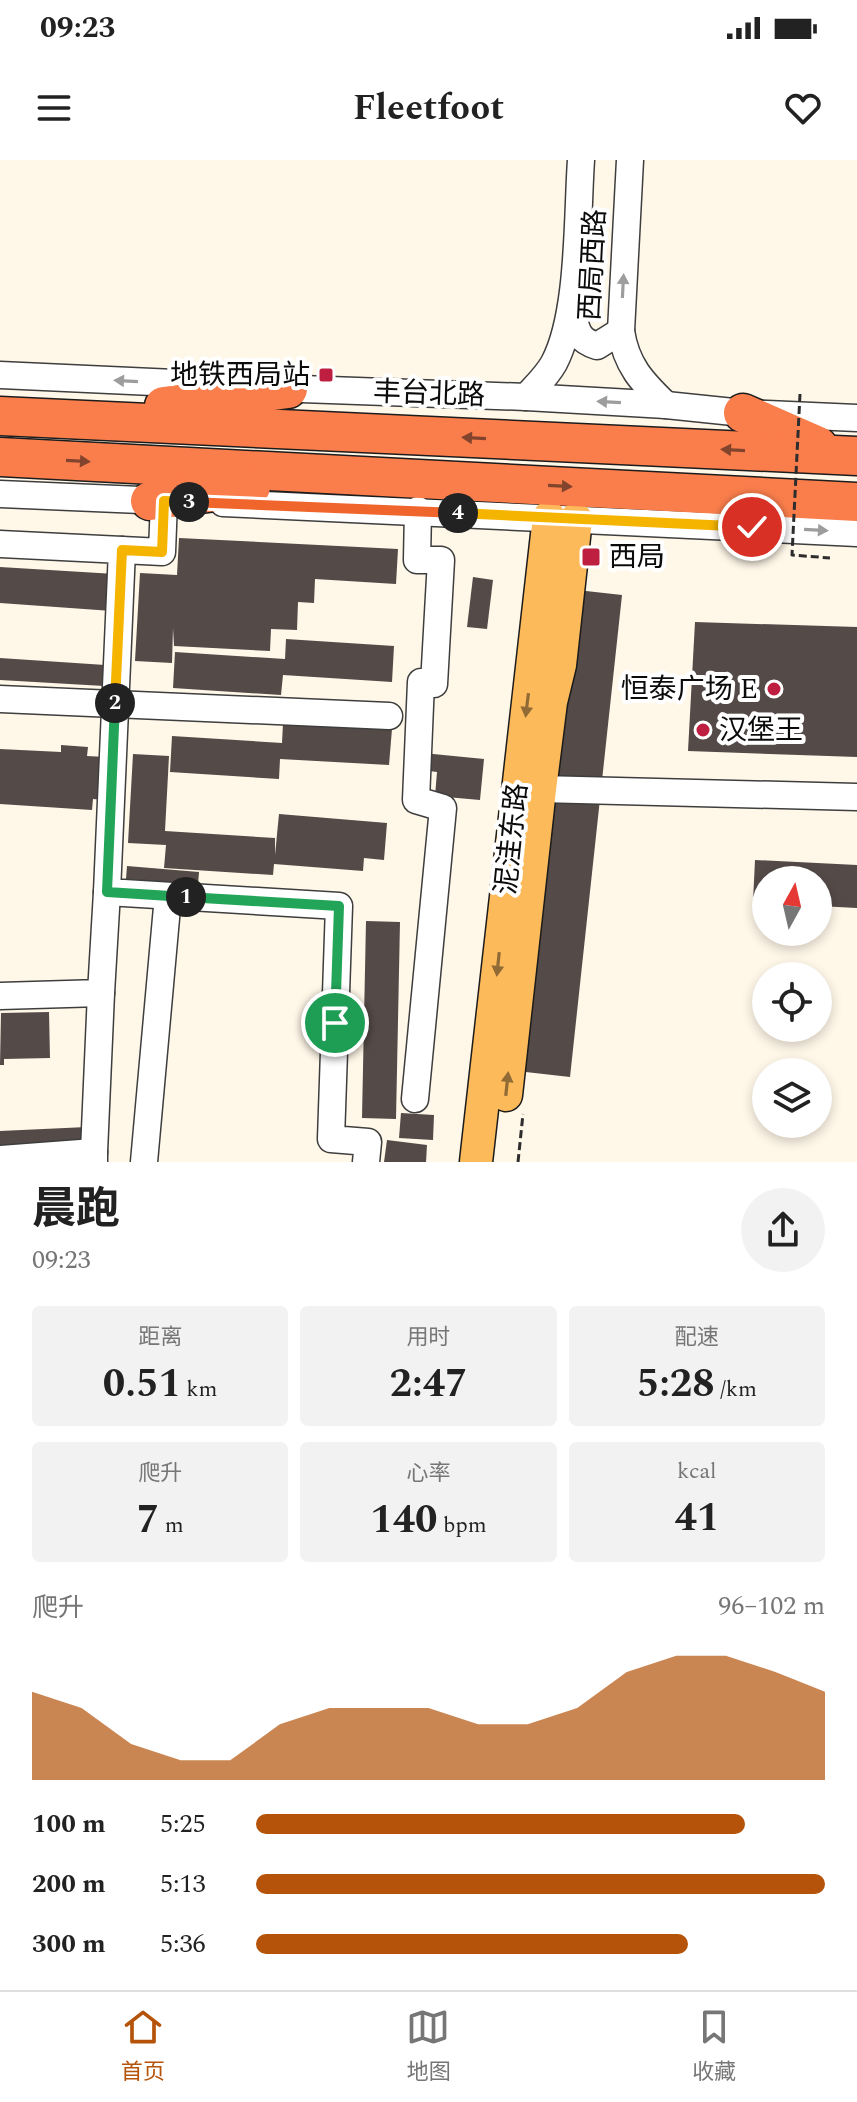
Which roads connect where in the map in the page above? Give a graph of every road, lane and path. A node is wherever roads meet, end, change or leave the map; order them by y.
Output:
1 (581, 160) edge
2 (630, 160) edge
3 (571, 308) junction
4 (621, 331) junction
5 (0, 375) edge
6 (288, 389) junction
7 (800, 394) dead end
8 (526, 397) junction
9 (666, 405) junction
10 (743, 413) junction
11 (0, 416) edge
12 (857, 418) edge
13 (75, 419) junction
14 (848, 456) edge
15 (0, 457) edge
16 (342, 475) junction
17 (0, 494) edge
18 (157, 501) junction
19 (857, 502) edge
20 (418, 510) junction
21 (563, 518) junction
22 (857, 533) edge
23 (0, 544) edge
24 (122, 550) junction
25 (830, 558) dead end
26 (542, 576) junction
27 (0, 699) edge
28 (551, 702) junction
29 (115, 706) junction
30 (389, 716) dead end
31 (540, 789) junction
32 (857, 797) edge
33 (107, 892) junction
34 (168, 896) junction
35 (101, 993) junction
36 (0, 996) edge
37 (415, 1099) dead end
38 (94, 1157) edge
39 (0, 1159) edge
40 (144, 1162) edge
41 (366, 1162) edge
42 (476, 1162) edge
43 (499, 1162) edge

1 - 3 street, 西局西路
4 -> 2 street, 西局西路
3 - 4 street
3 - 8 street, 西局西路
4 - 9 street, 西局西路
6 -> 5 street, 丰台北路
6 - 8 street, 丰台北路
6 - 13 highway
7 - 25 path, bridge
9 -> 8 street, 丰台北路
9 - 10 street, 丰台北路
10 - 12 street, 丰台北路
10 - 14 highway
11 - 13 highway, 丰台北路
14 -> 13 highway, 丰台北路
15 -> 16 highway
16 - 18 highway
16 -> 19 highway
17 - 18 street
18 - 20 street
18 - 24 street
20 - 21 street
20 - 37 street
21 -> 22 street
21 - 26 main road, 泥洼东路
21 - 28 main road, 泥洼东路
23 - 24 street
24 - 29 street
26 - 28 main road
26 -> 42 main road, 泥洼东路
27 - 29 street
28 - 31 main road, 泥洼东路
29 - 30 street
29 - 33 street
31 - 32 street
43 -> 31 main road, 泥洼东路
33 - 34 street
33 - 35 street
34 - 40 street
34 - 41 street
35 - 36 street
35 - 38 street
38 - 39 street

